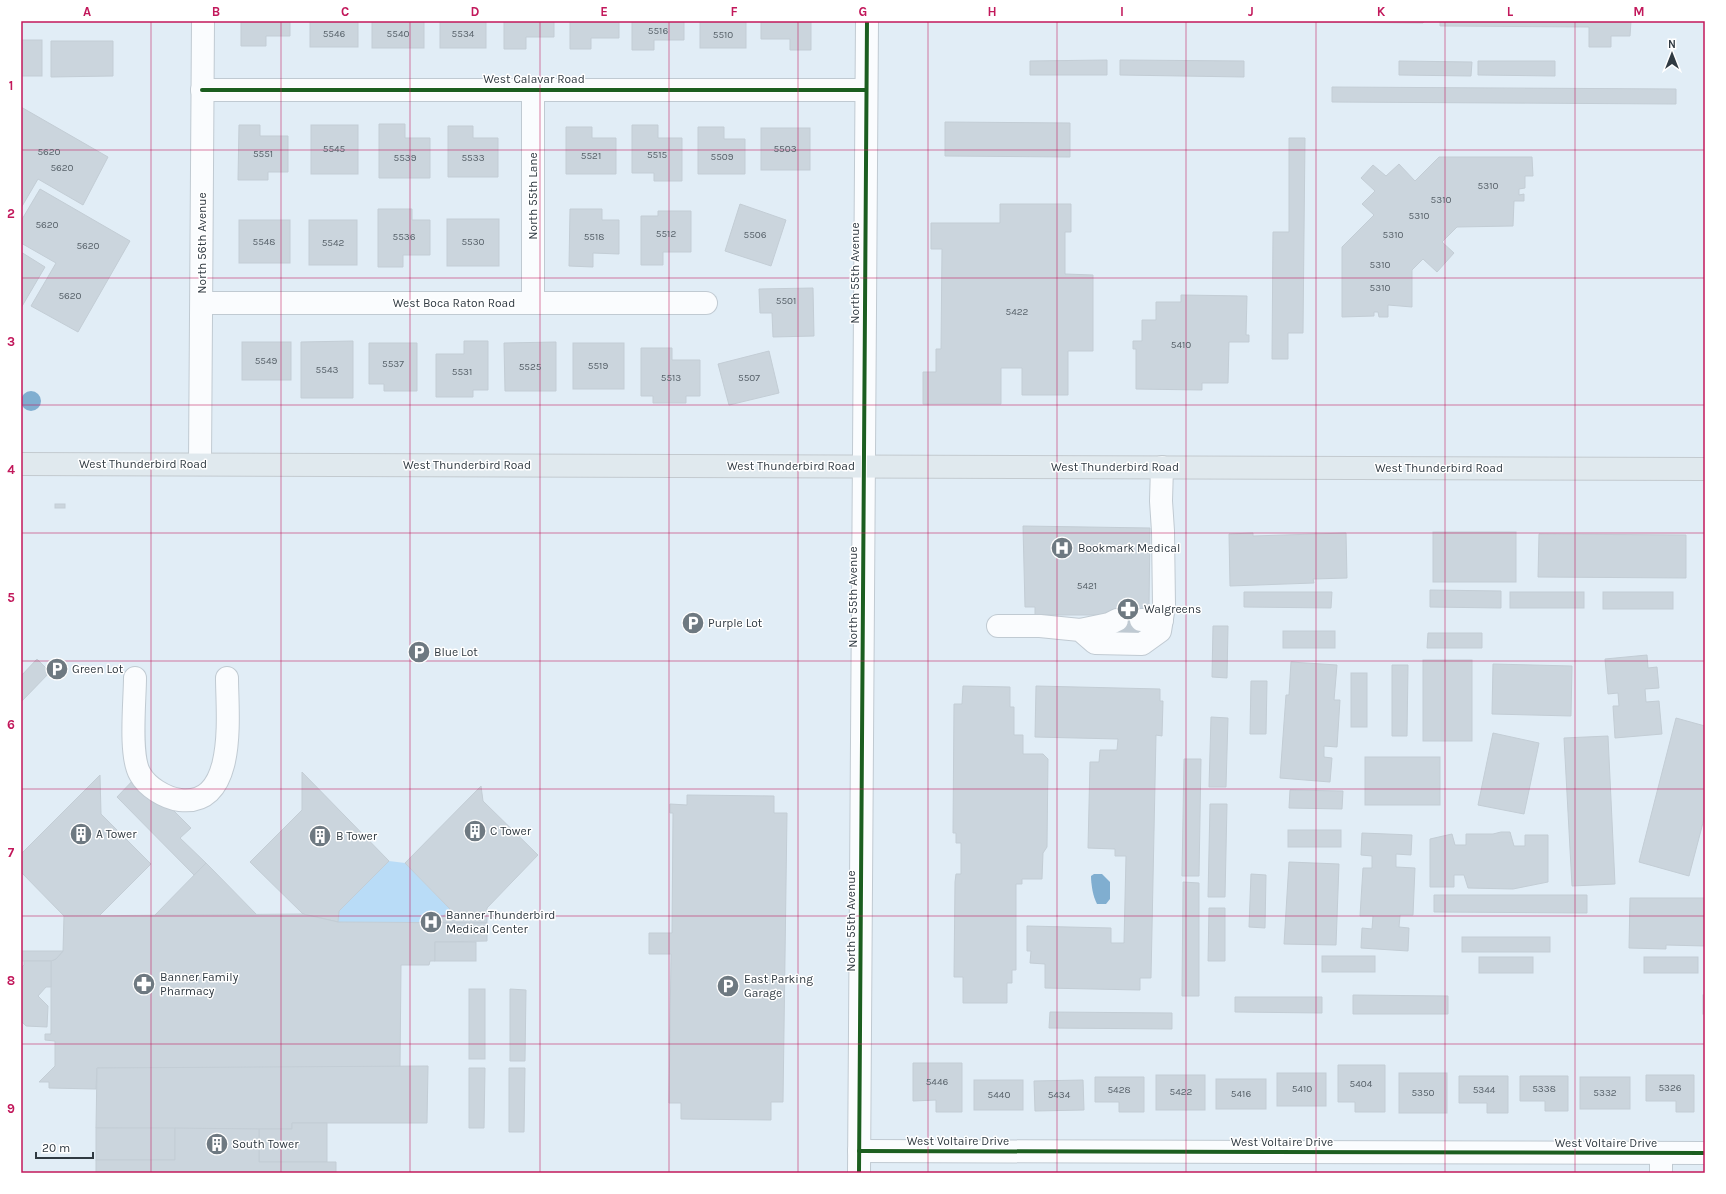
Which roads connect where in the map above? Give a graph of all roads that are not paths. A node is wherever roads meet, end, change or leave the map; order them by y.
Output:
1 (203, 21) edge
2 (867, 21) edge
3 (533, 89) junction
4 (202, 90) junction
5 (866, 90) junction
6 (202, 303) junction
7 (533, 303) junction
8 (706, 303) dead end
9 (21, 464) edge
10 (200, 464) junction
11 (864, 466) junction
12 (1162, 467) junction
13 (1705, 469) edge
14 (1114, 624) tunnel mouth
15 (998, 626) dead end
16 (1080, 630) junction
17 (135, 678) dead end
18 (227, 678) dead end
19 (859, 1150) junction
20 (1705, 1153) edge
21 (1661, 1163) edge
22 (859, 1173) edge

1 - 4 street, North 56th Avenue
2 - 5 street, North 55th Avenue
3 - 4 street, West Calavar Road
3 - 5 street, West Calavar Road
3 - 7 street, North 55th Lane
4 - 6 street, North 56th Avenue
5 - 11 street, North 55th Avenue
6 - 7 street, West Boca Raton Road
6 - 10 street, North 56th Avenue
7 - 8 street, West Boca Raton Road
9 - 10 main road, West Thunderbird Road
10 - 11 main road, West Thunderbird Road
11 - 12 main road, West Thunderbird Road
11 - 19 street, North 55th Avenue
12 - 13 main road, West Thunderbird Road
12 - 16 street
14 - 16 street
15 - 16 street
17 - 18 street
19 - 21 street, West Voltaire Drive
19 - 22 street, North 55th Avenue
20 - 21 street, West Voltaire Drive

